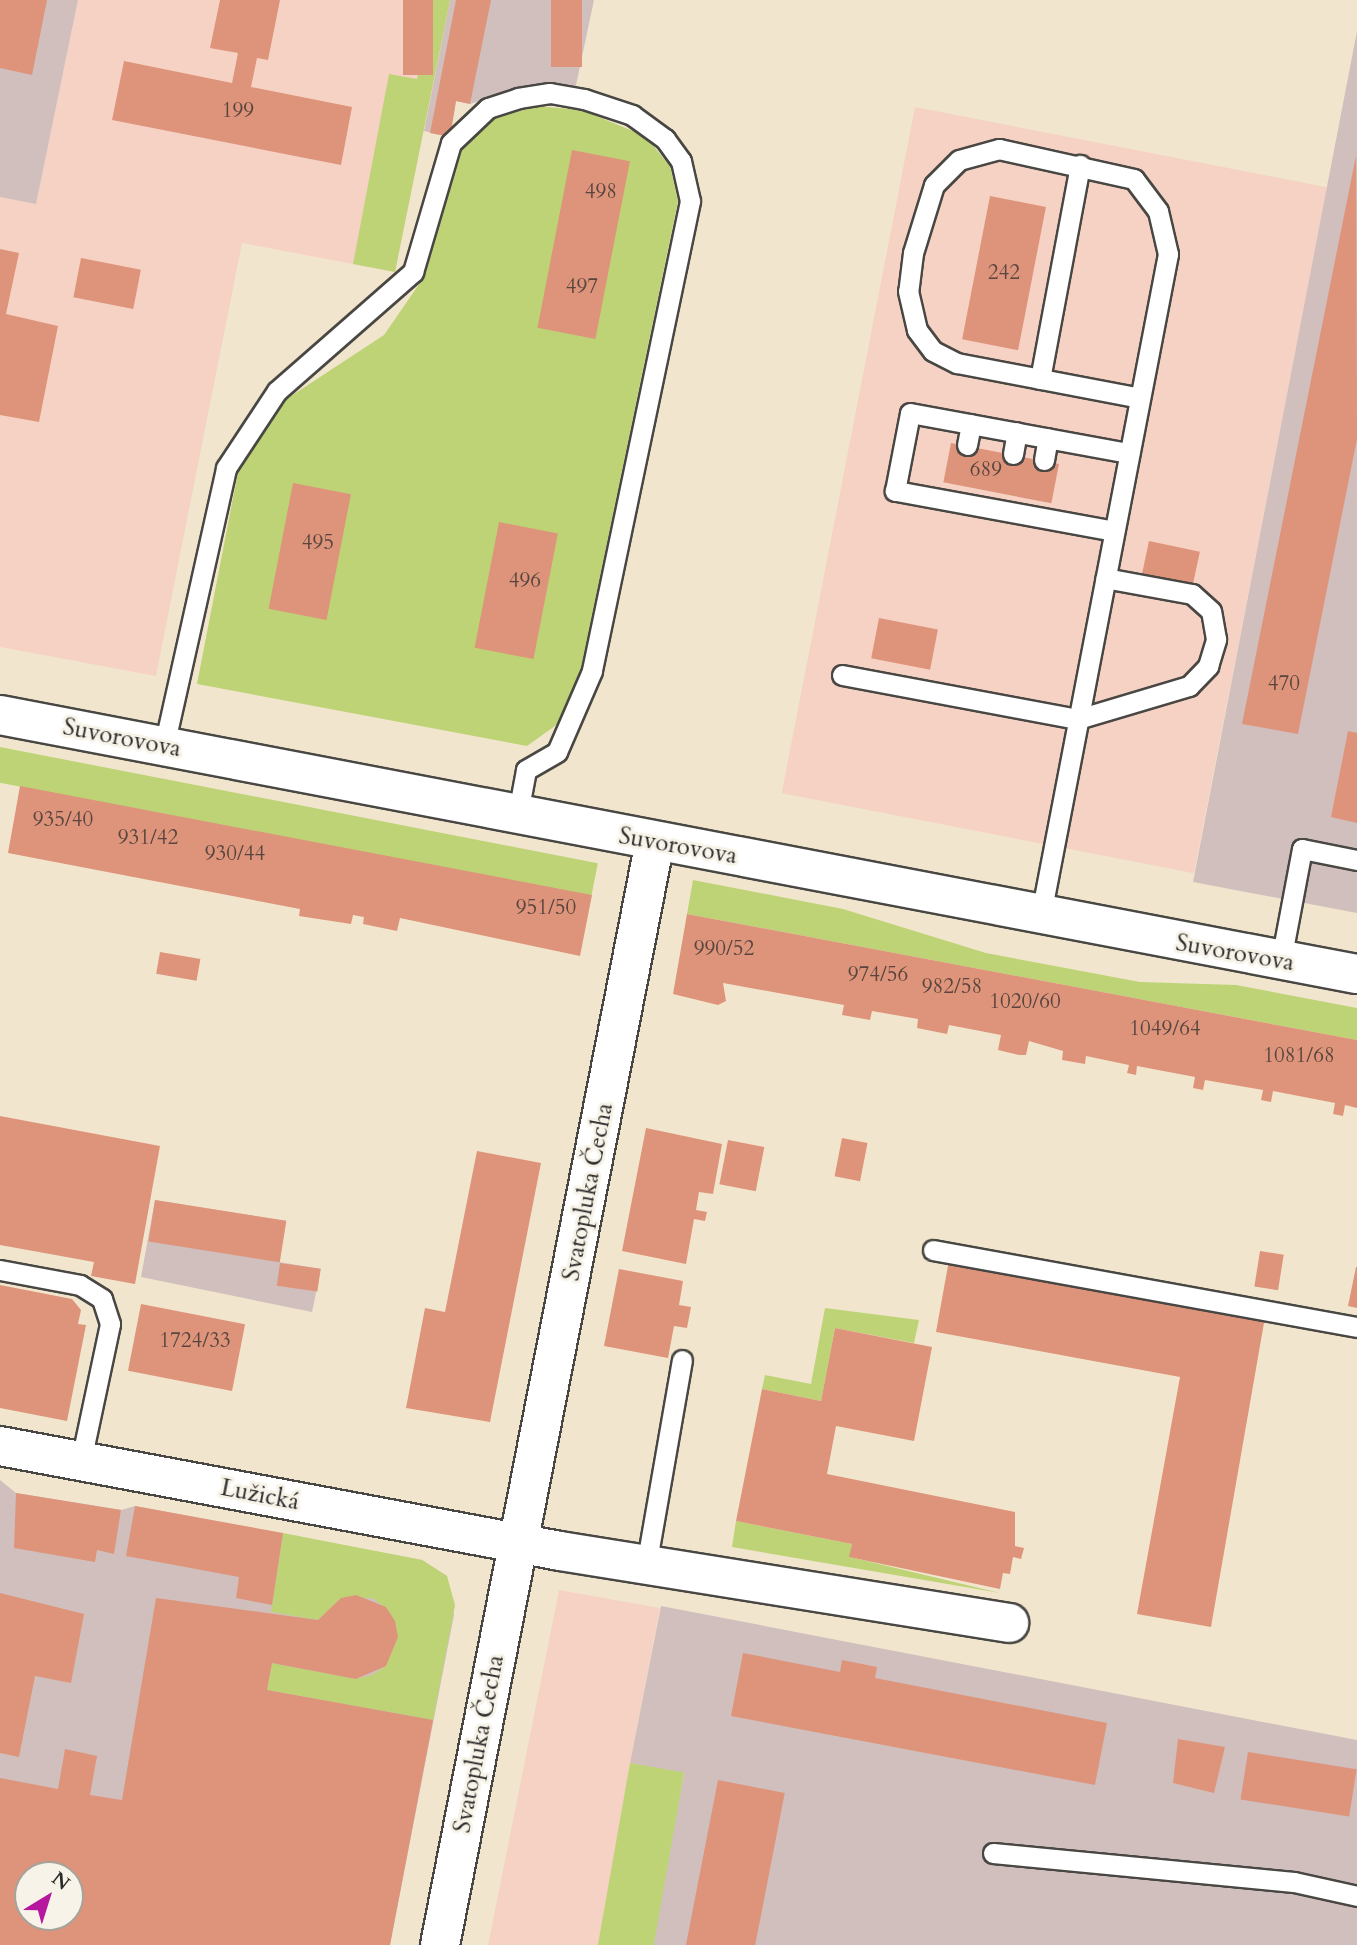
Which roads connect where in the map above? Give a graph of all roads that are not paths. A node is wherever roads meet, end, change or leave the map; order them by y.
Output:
1 (1080, 165) junction
2 (1040, 379) junction
3 (1140, 398) junction
4 (971, 424) junction
5 (1017, 432) junction
6 (1048, 438) junction
7 (967, 445) dead end
8 (1129, 453) junction
9 (1013, 454) dead end
10 (1044, 460) dead end
11 (1114, 531) junction
12 (1105, 578) junction
13 (842, 675) dead end
14 (0, 715) edge
15 (1078, 719) junction
16 (164, 746) junction
17 (517, 818) junction
18 (655, 841) junction
19 (1357, 860) edge
20 (1041, 914) junction
21 (1281, 960) junction
22 (1357, 974) edge
23 (933, 1250) dead end
24 (0, 1270) edge
25 (1357, 1326) edge
26 (681, 1360) dead end
27 (0, 1446) edge
28 (81, 1461) junction
29 (519, 1544) junction
30 (646, 1566) junction
31 (1009, 1623) dead end
32 (993, 1853) dead end
33 (1357, 1896) edge
34 (440, 1945) edge

1 - 2 lane
1 - 2 lane
1 - 3 lane
2 - 3 lane
3 - 8 lane
4 - 5 lane
4 - 7 lane
4 - 11 lane
5 - 6 lane
5 - 9 lane
6 - 8 lane
6 - 10 lane
8 - 11 lane
11 - 12 lane
12 - 15 lane
12 - 15 lane
13 - 15 lane
14 - 16 street, Suvorovova
15 - 20 lane
16 - 17 street, Suvorovova
16 - 17 lane
17 - 18 street, Suvorovova
18 - 20 street, Suvorovova
18 - 29 street, Svatopluka Čecha
19 - 21 lane
20 - 21 street, Suvorovova
21 - 22 street, Suvorovova
23 - 25 lane
24 - 28 lane
26 - 30 lane
27 - 28 street, Lužická
28 - 29 street, Lužická
29 - 30 street
29 - 34 street, Svatopluka Čecha
30 - 31 street
32 - 33 lane

